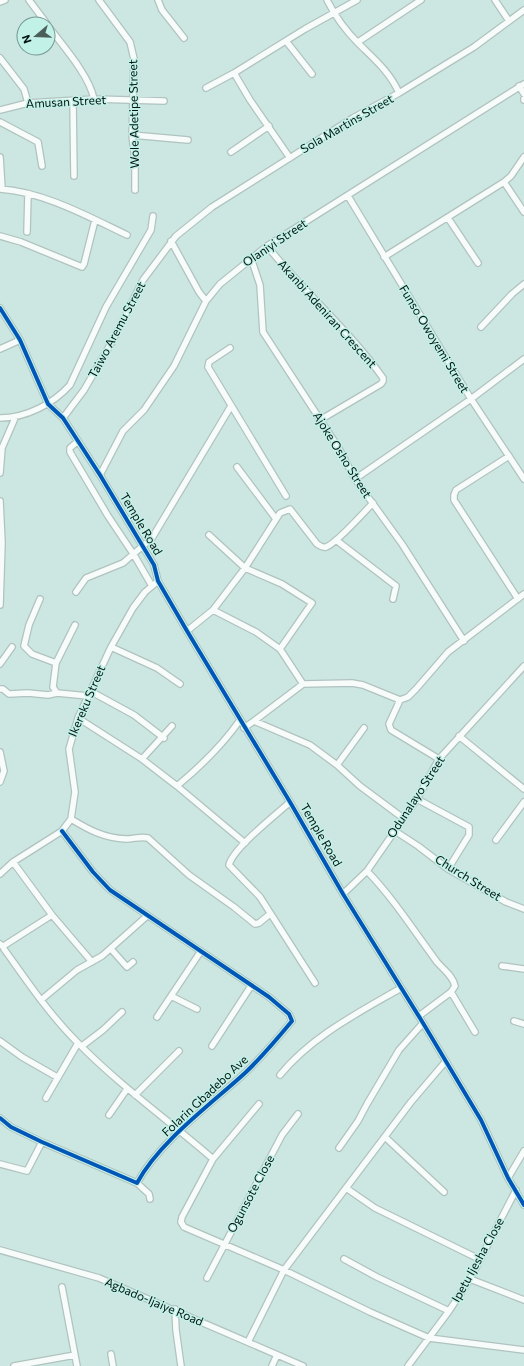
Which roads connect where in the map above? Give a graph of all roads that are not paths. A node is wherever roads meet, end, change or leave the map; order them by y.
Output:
1 (6, 0) edge
2 (29, 0) edge
3 (99, 0) edge
4 (158, 0) edge
5 (326, 0) edge
6 (358, 0) edge
7 (421, 0) edge
8 (495, 0) edge
9 (0, 2) edge
10 (524, 10) edge
11 (334, 13) junction
12 (41, 16) edge
13 (509, 21) junction
14 (56, 37) edge
15 (184, 38) dead end
16 (286, 41) junction
17 (358, 42) junction
18 (0, 58) edge
19 (234, 73) junction
20 (312, 74) dead end
21 (522, 85) edge
22 (206, 88) dead end
23 (399, 93) junction
24 (524, 94) edge
25 (94, 100) junction
26 (133, 100) junction
27 (73, 101) junction
28 (164, 101) dead end
29 (28, 103) junction
30 (0, 110) edge
31 (0, 122) edge
32 (269, 126) junction
33 (132, 136) junction
34 (188, 140) dead end
35 (231, 152) dead end
36 (0, 157) edge
37 (524, 157) edge
38 (290, 158) junction
39 (42, 166) dead end
40 (74, 176) dead end
41 (504, 182) junction
42 (1, 189) edge
43 (135, 190) dead end
44 (28, 194) junction
45 (348, 196) junction
46 (524, 212) edge
47 (153, 216) dead end
48 (448, 218) junction
49 (95, 220) junction
50 (27, 232) dead end
51 (126, 235) dead end
52 (0, 236) edge
53 (172, 241) junction
54 (267, 246) junction
55 (384, 257) junction
56 (251, 258) junction
57 (478, 263) dead end
58 (524, 284) edge
59 (206, 301) junction
60 (0, 308) edge
61 (481, 328) dead end
62 (20, 340) junction
63 (230, 348) dead end
64 (0, 350) edge
65 (524, 359) edge
66 (471, 399) junction
67 (49, 406) junction
68 (231, 406) junction
69 (62, 417) junction
70 (0, 418) edge
71 (15, 418) junction
72 (320, 420) junction
73 (78, 441) junction
74 (509, 456) junction
75 (237, 467) dead end
76 (0, 473) edge
77 (100, 475) junction
78 (355, 479) junction
79 (524, 479) edge
80 (286, 496) dead end
81 (0, 501) edge
82 (372, 503) junction
83 (276, 519) junction
84 (209, 535) dead end
85 (336, 540) junction
86 (1, 543) edge
87 (142, 546) junction
88 (134, 555) junction
89 (245, 568) junction
90 (158, 581) junction
91 (152, 586) junction
92 (76, 592) dead end
93 (524, 594) edge
94 (40, 599) dead end
95 (393, 599) dead end
96 (518, 599) junction
97 (0, 605) edge
98 (213, 610) junction
99 (75, 625) dead end
100 (187, 631) junction
101 (464, 641) junction
102 (12, 647) dead end
103 (111, 647) junction
104 (280, 649) junction
105 (56, 663) junction
106 (0, 664) edge
107 (524, 666) edge
108 (180, 684) dead end
109 (303, 684) junction
110 (0, 689) edge
111 (57, 693) junction
112 (89, 693) junction
113 (400, 700) junction
114 (78, 718) junction
115 (240, 720) junction
116 (254, 721) junction
117 (172, 726) dead end
118 (244, 728) junction
119 (364, 728) dead end
120 (459, 736) junction
121 (164, 738) junction
122 (0, 752) edge
123 (439, 759) junction
124 (142, 760) junction
125 (337, 765) junction
126 (0, 782) edge
127 (177, 786) junction
128 (524, 789) edge
129 (417, 799) junction
130 (290, 802) junction
131 (524, 802) edge
132 (403, 818) junction
133 (71, 819) junction
134 (62, 831) junction
135 (395, 831) junction
136 (496, 840) dead end
137 (245, 843) junction
138 (14, 862) junction
139 (448, 869) junction
140 (367, 871) junction
141 (0, 874) edge
142 (343, 894) junction
143 (524, 909) edge
144 (270, 914) junction
145 (52, 915) junction
146 (147, 916) junction
147 (3, 946) edge
148 (110, 950) junction
149 (201, 951) junction
150 (92, 962) junction
151 (133, 962) dead end
152 (502, 966) dead end
153 (524, 969) edge
154 (315, 983) dead end
155 (251, 986) junction
156 (401, 988) junction
157 (451, 992) junction
158 (171, 996) junction
159 (41, 1000) junction
160 (197, 1009) dead end
161 (122, 1012) dead end
162 (419, 1016) junction
163 (157, 1017) dead end
164 (514, 1021) dead end
165 (423, 1023) junction
166 (524, 1024) edge
167 (475, 1032) dead end
168 (0, 1041) edge
169 (80, 1044) junction
170 (212, 1046) dead end
171 (179, 1051) dead end
172 (446, 1061) junction
173 (280, 1075) dead end
174 (57, 1077) junction
175 (127, 1089) junction
176 (135, 1095) junction
177 (46, 1098) dead end
178 (259, 1104) dead end
179 (298, 1114) dead end
180 (109, 1115) dead end
181 (0, 1118) edge
182 (181, 1131) junction
183 (385, 1137) junction
184 (42, 1142) junction
185 (339, 1148) dead end
186 (524, 1152) edge
187 (213, 1159) junction
188 (0, 1164) edge
189 (508, 1178) junction
190 (137, 1183) junction
191 (346, 1188) junction
192 (516, 1190) junction
193 (444, 1192) dead end
194 (150, 1199) dead end
195 (524, 1205) edge
196 (224, 1245) junction
197 (0, 1250) edge
198 (344, 1259) dead end
199 (479, 1259) junction
200 (284, 1270) junction
201 (207, 1278) dead end
202 (470, 1279) junction
203 (62, 1287) dead end
204 (524, 1300) edge
205 (175, 1309) junction
206 (449, 1311) junction
207 (429, 1338) junction
208 (248, 1342) junction
209 (524, 1350) edge
210 (111, 1354) dead end
211 (74, 1355) junction
212 (277, 1355) junction
213 (14, 1366) edge
214 (77, 1366) edge
215 (113, 1366) edge
216 (181, 1366) edge
217 (272, 1366) edge
218 (303, 1366) edge
219 (408, 1366) edge

1 - 9 street
2 - 12 street
3 - 26 street, Wole Adetipe Street
4 - 15 street
5 - 11 street
6 - 11 street
7 - 17 street
8 - 13 street
10 - 13 street, Sola Martins Street
11 - 16 street
11 - 17 street
13 - 23 street, Sola Martins Street
14 - 25 street
16 - 19 street
16 - 20 street
17 - 23 street
18 - 29 street
19 - 22 street
19 - 32 street
21 - 24 street
21 - 45 street, Olaniyi Street
23 - 38 street, Sola Martins Street
25 - 26 street, Amusan Street
25 - 27 street, Amusan Street
26 - 28 street, Amusan Street
26 - 33 street, Wole Adetipe Street
27 - 29 street, Amusan Street
27 - 40 street
29 - 30 street, Amusan Street
31 - 39 street
32 - 35 street
32 - 38 street
33 - 34 street
33 - 43 street, Wole Adetipe Street
36 - 42 street
37 - 41 street
38 - 53 street, Sola Martins Street
41 - 46 street
41 - 48 street
42 - 44 street
44 - 49 street
44 - 50 street
45 - 54 street, Olaniyi Street
45 - 55 street, Funso Owoyemi Street
47 - 67 street
48 - 55 street
48 - 57 street
49 - 51 street
49 - 52 street
53 - 59 street
53 - 69 street, Taiwo Aremu Street
54 - 56 street, Olaniyi Street
54 - 72 street, Akanbi Adeniran Crescent
55 - 66 street, Funso Owoyemi Street
56 - 59 street, Olaniyi Street
56 - 72 street, Ajoke Osho Street
58 - 61 street
59 - 77 street, Olaniyi Street
60 - 62 street
62 - 64 street
62 - 67 street
63 - 68 street
65 - 66 street
66 - 74 street, Funso Owoyemi Street
66 - 78 street
67 - 69 street, Temple Road
67 - 71 street
68 - 80 street
68 - 87 street
69 - 73 street, Temple Road
70 - 71 street
71 - 76 street
72 - 78 street, Ajoke Osho Street
73 - 77 street, Temple Road
73 - 88 street
74 - 79 street, Funso Owoyemi Street
74 - 96 street
75 - 83 street
77 - 87 street, Temple Road
78 - 82 street, Ajoke Osho Street
81 - 86 street
82 - 85 street
82 - 101 street, Ajoke Osho Street
83 - 85 street
83 - 89 street
84 - 89 street
85 - 95 street
86 - 97 street
87 - 88 street
87 - 90 street, Temple Road
88 - 91 street
88 - 92 street
89 - 98 street
89 - 104 street
90 - 91 street, Ikereku Street
90 - 100 street, Temple Road
91 - 103 street, Ikereku Street
93 - 96 street
94 - 105 street
96 - 101 street
98 - 100 street
98 - 104 street
99 - 105 street
100 - 115 street, Temple Road
101 - 113 street
102 - 106 street
103 - 108 street
103 - 112 street, Ikereku Street
104 - 109 street
105 - 111 street
107 - 120 street, Odunalayo Street
109 - 113 street
109 - 116 street
110 - 111 street
111 - 112 street
112 - 114 street, Ikereku Street
112 - 121 street
113 - 123 street
114 - 124 street
114 - 133 street, Ikereku Street
115 - 118 street, Temple Road
115 - 127 street
116 - 118 street
116 - 125 street
117 - 121 street
118 - 130 street, Temple Road
119 - 125 street
120 - 123 street, Odunalayo Street
120 - 128 street
121 - 124 street
122 - 126 street
123 - 129 street, Odunalayo Street
124 - 127 street
125 - 132 street
127 - 137 street
129 - 132 street, Odunalayo Street
129 - 139 street
130 - 137 street
130 - 142 street, Temple Road
131 - 136 street
132 - 135 street, Odunalayo Street
133 - 134 street, Ikereku Street
133 - 144 street
134 - 138 street, Ikereku Street
134 - 146 street
135 - 139 street, Church Street
135 - 140 street, Odunalayo Street
137 - 144 street
138 - 141 street, Ikereku Street
138 - 145 street
139 - 143 street, Church Street
140 - 142 street, Odunalayo Street
140 - 157 street
142 - 156 street, Temple Road
144 - 154 street
145 - 147 street
145 - 150 street
146 - 148 street
146 - 149 street
147 - 159 street
148 - 150 street
148 - 151 street
149 - 155 street
149 - 158 street
150 - 159 street
152 - 153 street
155 - 170 street
155 - 182 street, Folarin Gbadebo Ave
156 - 162 street, Temple Road
156 - 173 street
157 - 162 street
157 - 167 street
158 - 160 street
158 - 163 street
159 - 169 street
161 - 169 street
162 - 165 street, Temple Road
164 - 166 street
165 - 172 street, Temple Road
165 - 185 street
168 - 174 street
169 - 174 street
169 - 175 street
171 - 176 street
172 - 183 street
172 - 189 street, Temple Road
174 - 177 street
175 - 176 street
175 - 180 street
176 - 182 street
178 - 187 street
179 - 196 street, Ogunsote Close
181 - 184 street
182 - 187 street
182 - 190 street, Folarin Gbadebo Ave
183 - 191 street
183 - 193 street
184 - 188 street
184 - 190 street
186 - 189 street
187 - 196 street
189 - 192 street, Temple Road
190 - 194 street
191 - 199 street
191 - 200 street
192 - 195 street, Temple Road
192 - 199 street, Ipetu Ijesha Close
196 - 200 street
196 - 201 street, Ogunsote Close
197 - 205 street, Agbado-Ijaiye Road
198 - 206 street
199 - 202 street, Ipetu Ijesha Close
200 - 207 street
200 - 208 street
202 - 204 street
202 - 206 street, Ipetu Ijesha Close
203 - 211 street
205 - 208 street, Agbado-Ijaiye Road
205 - 216 street
206 - 207 street, Ipetu Ijesha Close
207 - 209 street
207 - 219 street, Ipetu Ijesha Close
208 - 212 street, Agbado-Ijaiye Road
210 - 215 street
211 - 213 street
211 - 214 street
212 - 217 street
212 - 218 street, Agbado-Ijaiye Road

